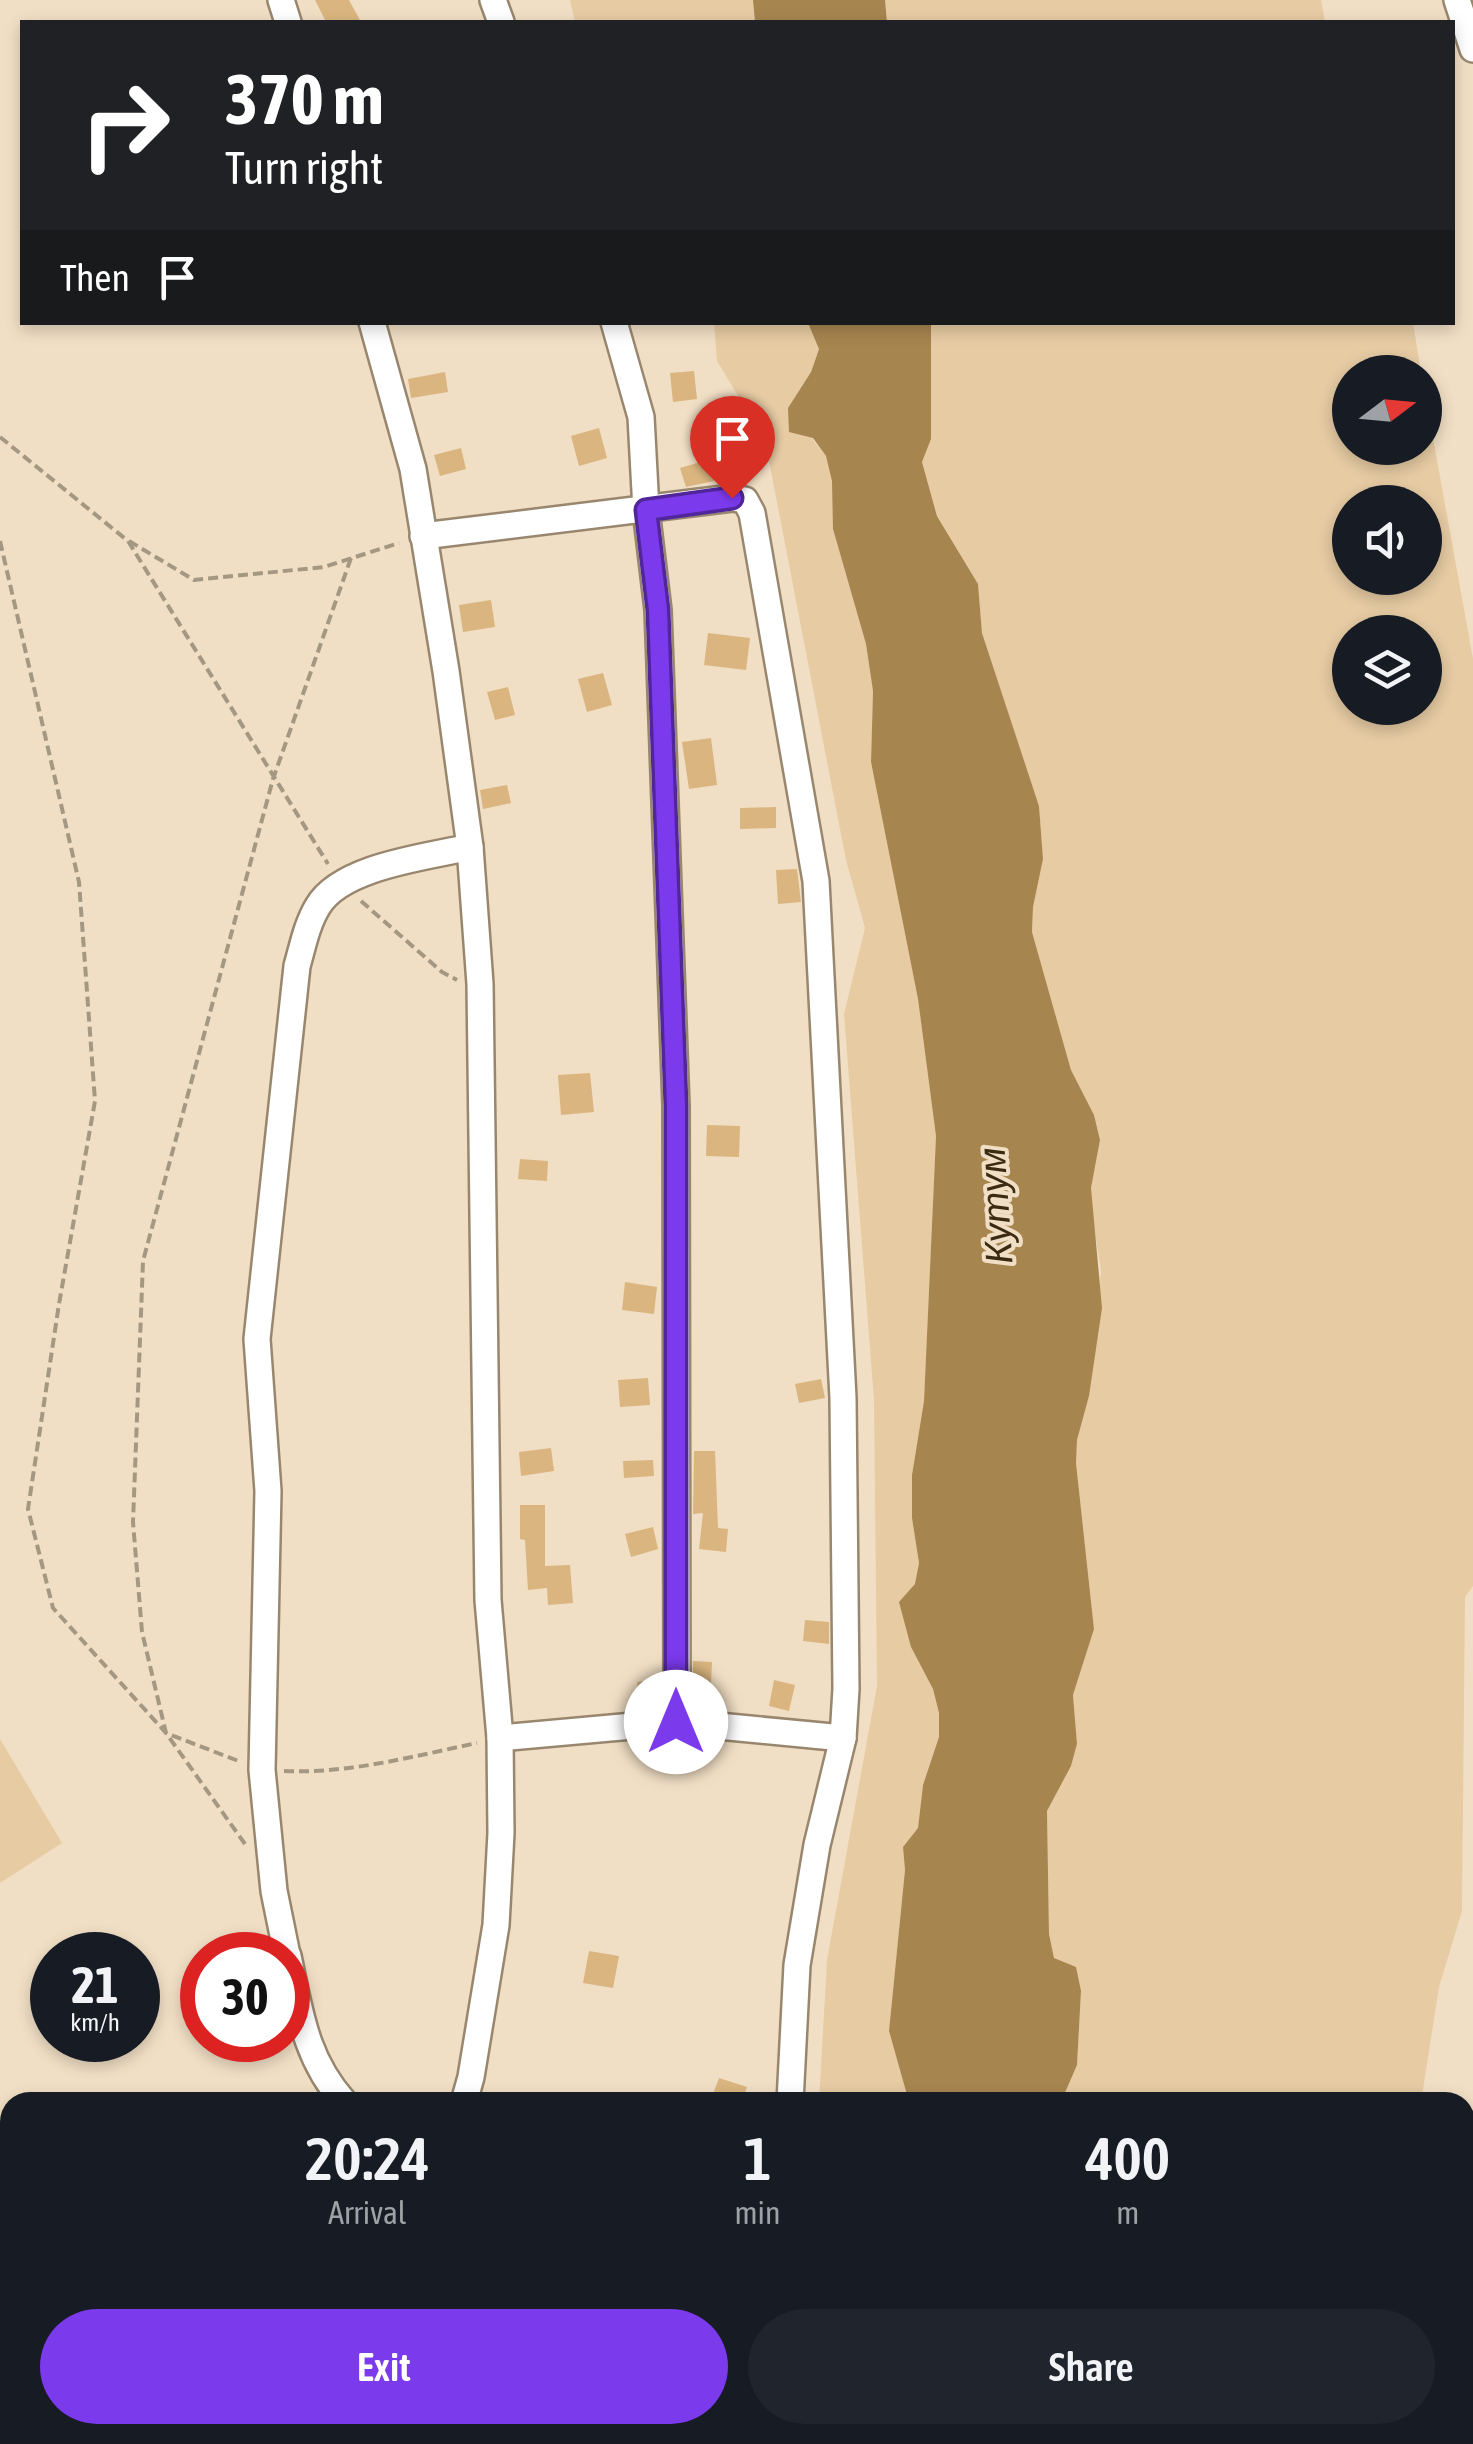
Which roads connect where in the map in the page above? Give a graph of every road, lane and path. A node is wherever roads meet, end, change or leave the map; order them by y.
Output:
1 (1458, 0) edge
2 (1473, 49) edge
3 (373, 325) edge
4 (615, 325) edge
5 (0, 437) edge
6 (646, 510) junction
7 (110, 530) dead end
8 (423, 536) junction
9 (0, 540) edge
10 (128, 540) junction
11 (350, 558) junction
12 (273, 779) junction
13 (470, 847) junction
14 (340, 883) junction
15 (480, 984) junction
16 (676, 1722) junction
17 (166, 1734) junction
18 (500, 1738) junction
19 (843, 1738) junction
20 (262, 1770) junction
21 (250, 1852) dead end
22 (283, 1932) edge
23 (310, 2054) edge
24 (335, 2092) edge
25 (467, 2092) edge
26 (791, 2092) edge

1 - 2 street
3 - 8 street
4 - 6 street
5 - 10 path
6 - 8 street
6 - 16 street
6 - 19 street
7 - 10 path
8 - 11 path
8 - 13 street
9 - 17 path
10 - 11 path
10 - 12 path
11 - 12 path
12 - 14 path
12 - 17 path
13 - 14 street
13 - 15 street
14 - 15 path
14 - 20 street
15 - 18 street
16 - 18 street
16 - 19 street
17 - 20 path
17 - 21 path
18 - 20 path
18 - 25 street
19 - 26 street
20 - 22 street
23 - 24 street

